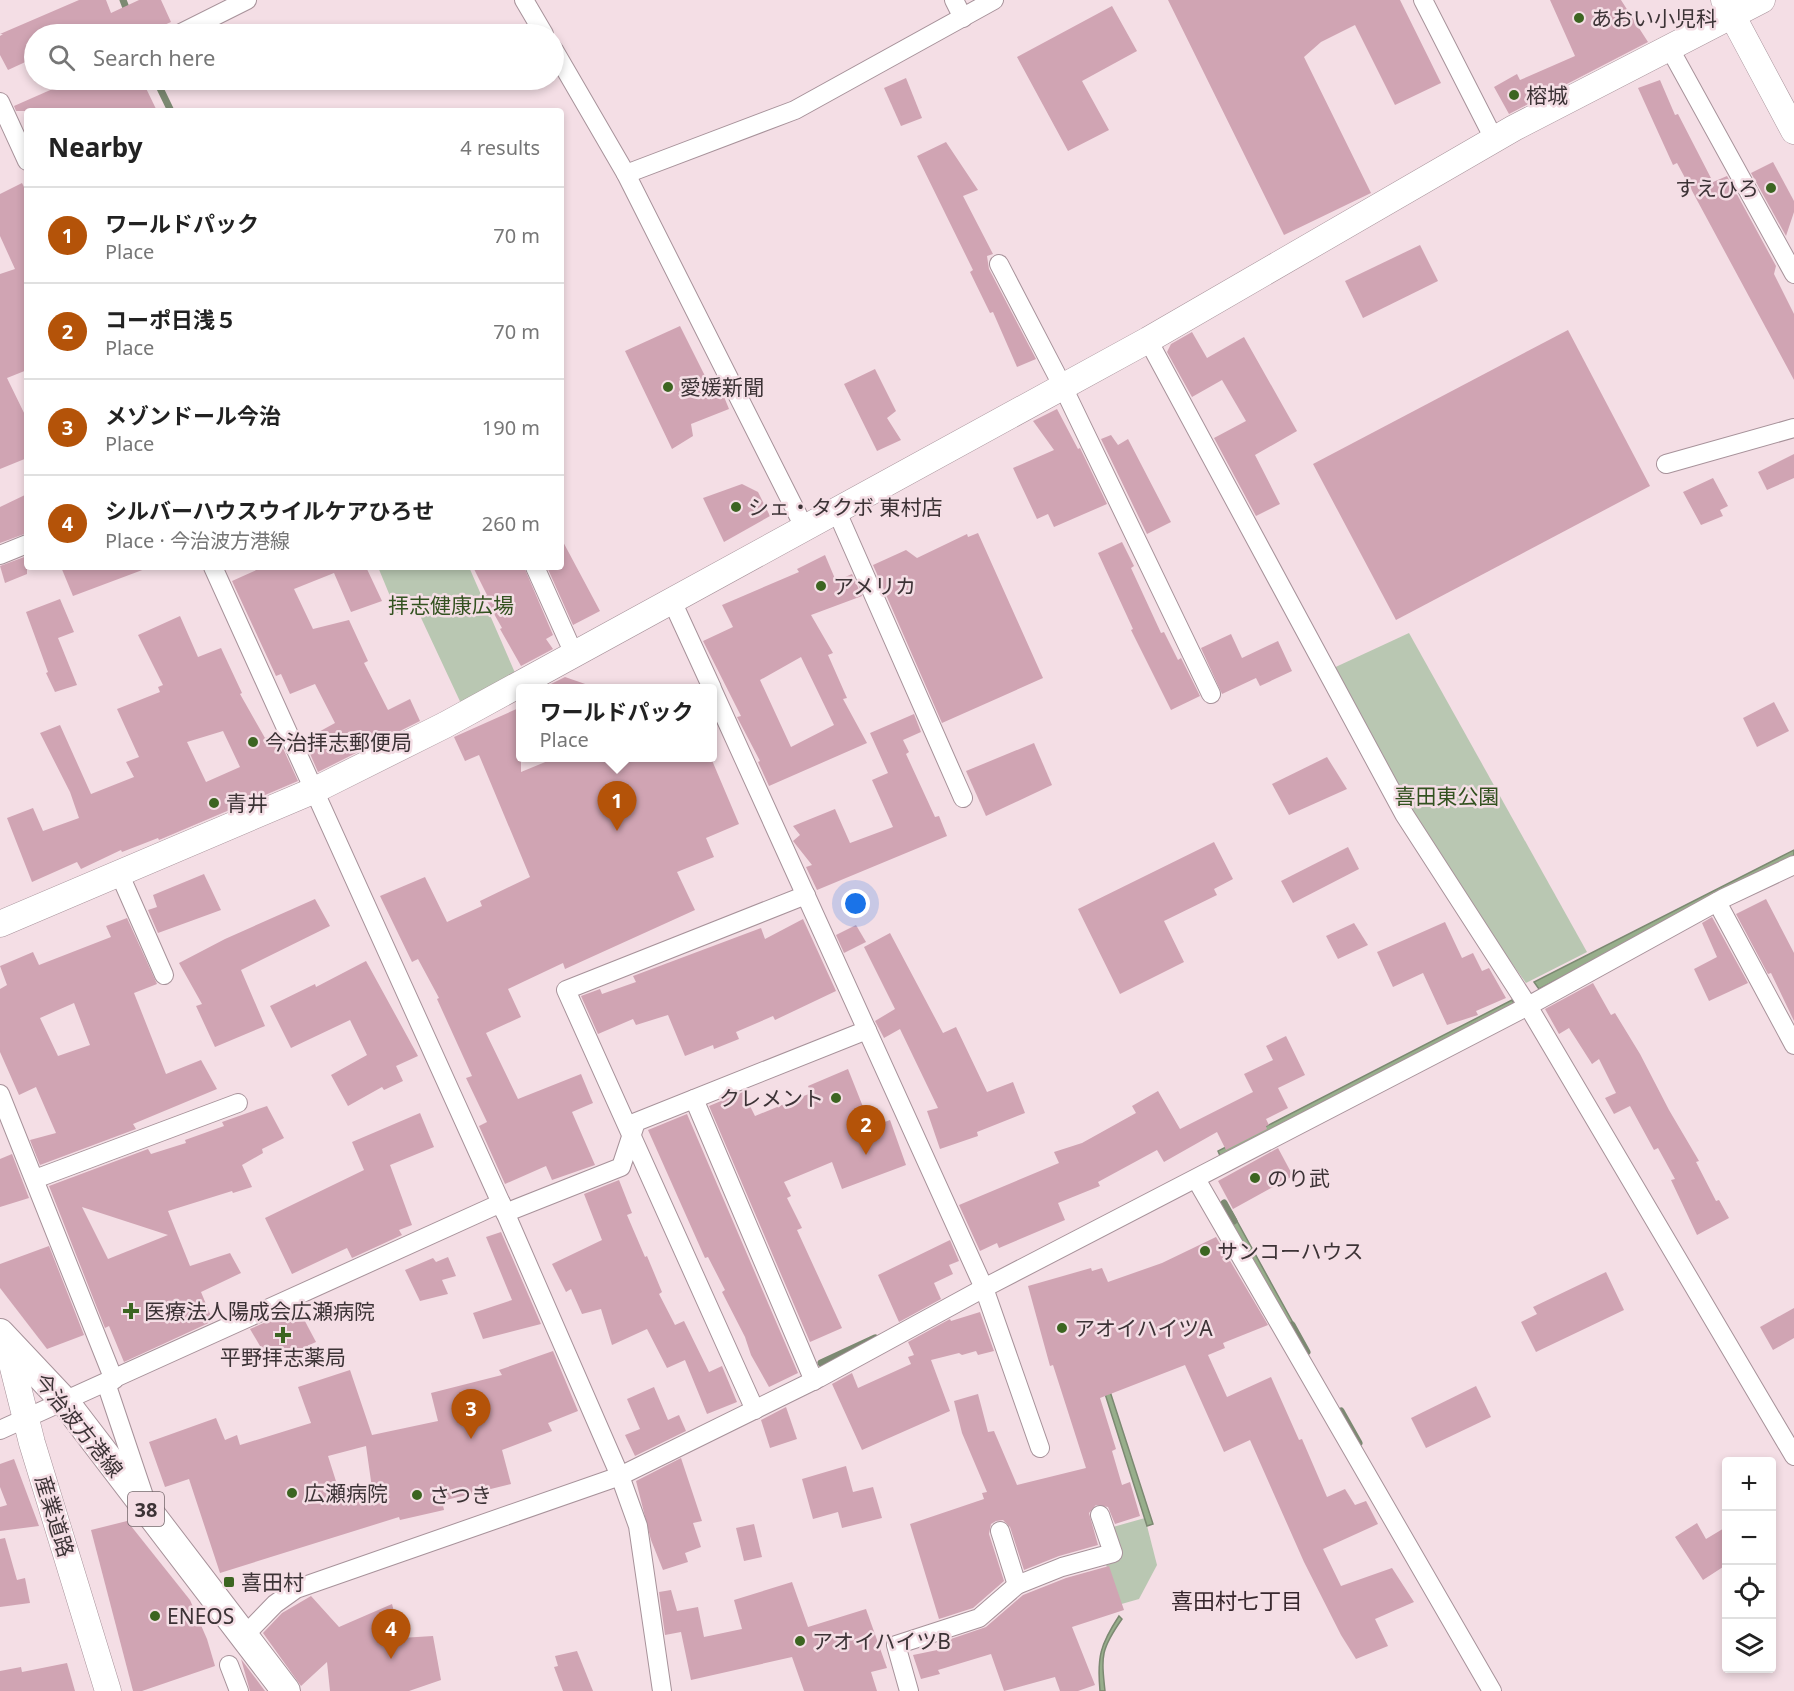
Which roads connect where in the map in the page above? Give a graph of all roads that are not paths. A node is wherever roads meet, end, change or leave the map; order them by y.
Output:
1 (247, 0) edge
2 (524, 0) edge
3 (954, 0) edge
4 (994, 0) edge
5 (1423, 0) edge
6 (1762, 0) edge
7 (1728, 8) edge
8 (963, 18) junction
9 (198, 24) edge
10 (538, 24) edge
11 (1670, 49) junction
12 (564, 67) edge
13 (0, 102) edge
14 (1794, 131) edge
15 (1494, 139) junction
16 (24, 154) edge
17 (626, 174) junction
18 (999, 264) dead end
19 (1794, 274) edge
20 (1148, 340) junction
21 (1063, 387) junction
22 (1794, 428) edge
23 (1666, 464) dead end
24 (837, 512) junction
25 (806, 529) junction
26 (24, 545) edge
27 (0, 555) edge
28 (214, 570) edge
29 (536, 570) edge
30 (672, 601) junction
31 (574, 654) junction
32 (520, 684) edge
33 (709, 684) edge
34 (516, 686) edge
35 (1211, 694) dead end
36 (717, 701) edge
37 (315, 790) junction
38 (963, 798) dead end
39 (1794, 865) edge
40 (120, 875) junction
41 (806, 896) junction
42 (1717, 902) junction
43 (0, 924) edge
44 (164, 975) dead end
45 (1528, 1006) junction
46 (867, 1030) junction
47 (1794, 1045) edge
48 (0, 1094) edge
49 (694, 1099) junction
50 (238, 1103) dead end
51 (632, 1136) junction
52 (35, 1179) junction
53 (1196, 1179) junction
54 (503, 1208) junction
55 (984, 1288) junction
56 (3, 1336) edge
57 (814, 1381) junction
58 (110, 1382) junction
59 (65, 1402) junction
60 (754, 1410) junction
61 (27, 1418) junction
62 (0, 1430) edge
63 (1040, 1448) dead end
64 (1794, 1456) edge
65 (620, 1476) junction
66 (148, 1512) junction
67 (1100, 1515) dead end
68 (1000, 1531) dead end
69 (1017, 1585) junction
70 (243, 1637) junction
71 (229, 1665) dead end
72 (108, 1691) edge
73 (239, 1691) edge
74 (286, 1691) edge
75 (662, 1691) edge
76 (909, 1691) edge
77 (1492, 1691) edge

1 - 9 street
2 - 10 street
3 - 8 street
4 - 8 street
5 - 15 street
6 - 7 street
7 - 11 street
7 - 14 street
8 - 17 street
11 - 15 street
11 - 19 street
12 - 17 street
13 - 16 street
15 - 20 street
17 - 25 street
18 - 21 street
20 - 21 street
20 - 45 street
21 - 24 street
21 - 35 street
22 - 23 street
24 - 25 street
24 - 38 street
25 - 30 street
26 - 27 street
28 - 37 street
29 - 31 street
30 - 31 street
30 - 33 street
31 - 32 street
34 - 37 street
36 - 41 street
37 - 40 street
37 - 54 street
39 - 42 street
40 - 43 street
40 - 44 street
41 - 46 street
41 - 51 street
42 - 45 street
42 - 47 street
45 - 53 street
45 - 64 street
46 - 49 street
46 - 55 street
48 - 52 street
49 - 51 street
49 - 57 street
50 - 52 street
51 - 54 street
51 - 60 street
52 - 58 street
53 - 55 street
53 - 77 street
54 - 58 street
54 - 65 street
55 - 57 street
55 - 63 street
56 - 59 main road, 今治波方港線 / 38
56 - 61 street, 産業道路
57 - 60 street
58 - 59 street
58 - 66 street
59 - 61 street
59 - 66 main road, 今治波方港線 / 38
60 - 65 street
61 - 62 street
61 - 72 street, 産業道路
65 - 70 street
65 - 75 street
66 - 70 main road, 今治波方港線 / 38
67 - 69 street
68 - 69 street
69 - 76 street
70 - 74 main road, 今治波方港線 / 38
71 - 73 street

